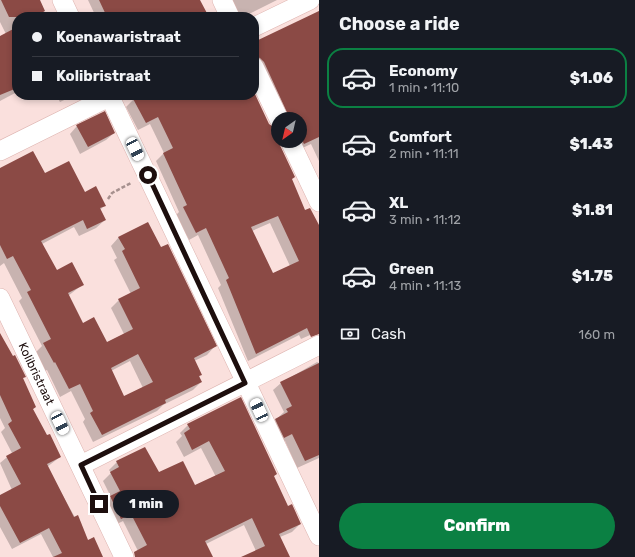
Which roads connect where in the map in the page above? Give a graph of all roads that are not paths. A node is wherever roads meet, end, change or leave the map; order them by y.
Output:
1 (62, 0) edge
2 (222, 0) edge
3 (310, 0) edge
4 (68, 12) edge
5 (228, 12) edge
6 (259, 25) edge
7 (259, 77) edge
8 (102, 100) edge
9 (112, 100) edge
10 (276, 112) edge
11 (293, 148) edge
12 (0, 151) edge
13 (319, 202) edge
14 (0, 298) edge
15 (319, 346) edge
16 (245, 383) junction
17 (81, 465) junction
18 (319, 536) edge
19 (124, 557) edge

1 - 4 street
2 - 5 street
3 - 6 street
7 - 10 street
8 - 12 street
9 - 16 street
11 - 13 street
14 - 17 street, Kolibristraat
15 - 16 street
16 - 17 street
16 - 18 street
17 - 19 street, Kolibristraat

